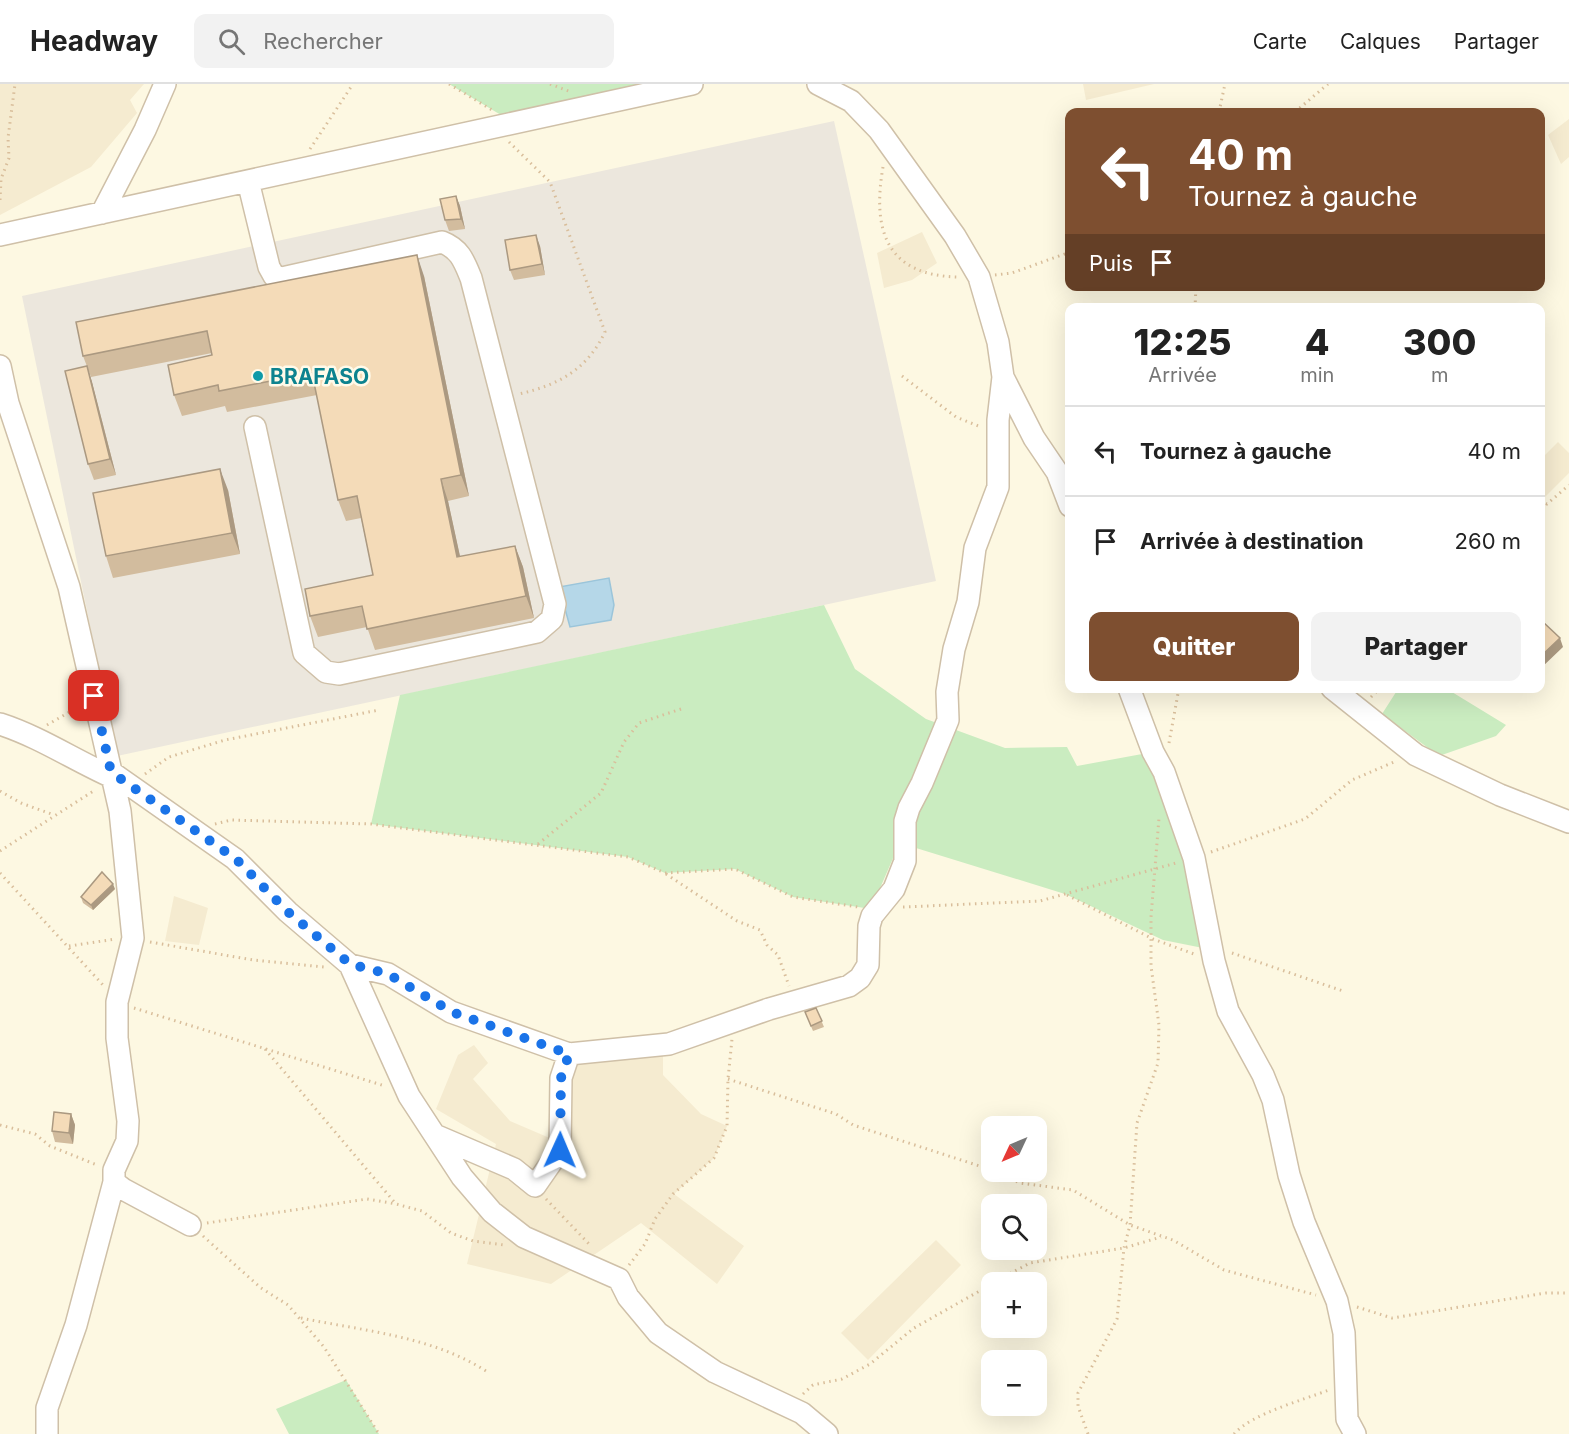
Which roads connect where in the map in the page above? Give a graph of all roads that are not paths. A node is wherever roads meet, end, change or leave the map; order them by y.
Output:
1 (165, 84) edge
2 (692, 84) edge
3 (818, 84) edge
4 (248, 181) junction
5 (102, 213) junction
6 (0, 235) edge
7 (0, 366) edge
8 (1003, 376) junction
9 (255, 427) dead end
10 (1063, 477) edge
11 (1131, 693) edge
12 (1338, 693) edge
13 (0, 724) edge
14 (117, 779) junction
15 (1569, 822) edge
16 (350, 964) junction
17 (569, 1054) junction
18 (436, 1136) junction
19 (114, 1176) junction
20 (190, 1225) road end
21 (47, 1434) edge
22 (827, 1434) edge
23 (1355, 1434) edge

1 - 5 street
2 - 4 street
3 - 8 street
4 - 5 street
4 - 9 street
5 - 6 street
7 - 14 street
8 - 10 street
8 - 17 street
11 - 23 street
12 - 15 street
13 - 14 street
14 - 16 street
14 - 19 street
16 - 17 street
16 - 18 street
17 - 18 street
18 - 22 street
19 - 20 street
19 - 21 street

